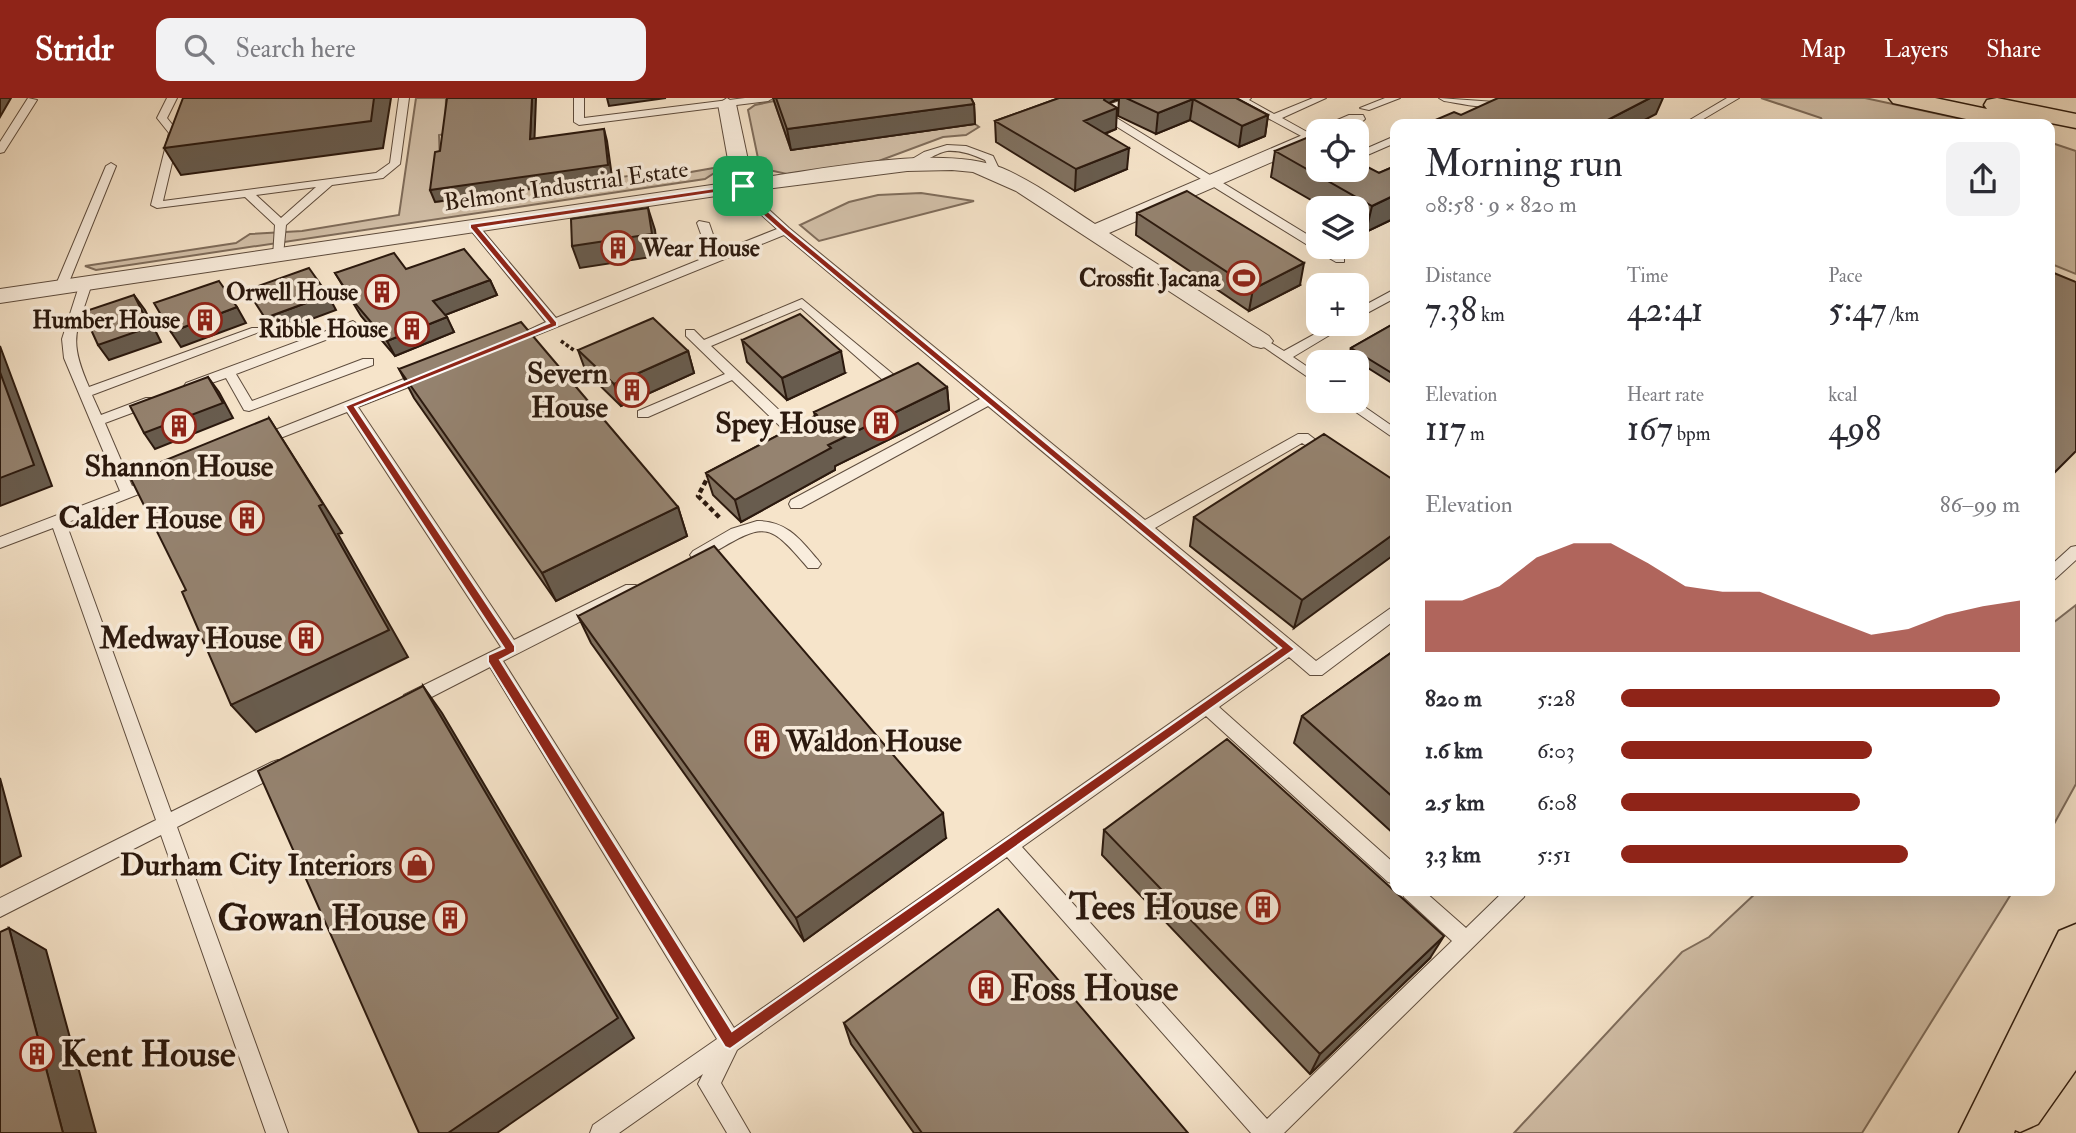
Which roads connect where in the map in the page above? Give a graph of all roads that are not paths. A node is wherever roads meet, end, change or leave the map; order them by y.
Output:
1 (172, 98) edge
2 (404, 98) edge
3 (579, 98) edge
4 (768, 98) edge
5 (1139, 98) edge
6 (1246, 98) edge
7 (1321, 98) edge
8 (1357, 98) edge
9 (1395, 98) edge
10 (1444, 98) edge
11 (1525, 98) edge
12 (1734, 98) edge
13 (1901, 98) edge
14 (1964, 98) edge
15 (32, 100) edge
16 (1921, 101) edge
17 (727, 104) junction
18 (1361, 114) junction
19 (1274, 118) junction
20 (1352, 119) edge
21 (1697, 119) edge
22 (2000, 119) edge
23 (2076, 121) edge
24 (1306, 132) edge
25 (2055, 134) edge
26 (2076, 140) edge
27 (1390, 141) edge
28 (1306, 142) edge
29 (0, 150) edge
30 (1369, 151) edge
31 (111, 166) dead end
32 (1212, 180) junction
33 (328, 183) junction
34 (743, 186) junction
35 (247, 193) junction
36 (703, 223) dead end
37 (281, 224) junction
38 (473, 226) junction
39 (785, 230) junction
40 (1094, 232) junction
41 (1306, 239) edge
42 (277, 255) junction
43 (716, 259) junction
44 (86, 283) junction
45 (61, 287) junction
46 (0, 296) edge
47 (1390, 296) edge
48 (1369, 308) edge
49 (554, 324) junction
50 (353, 325) dead end
51 (256, 331) dead end
52 (690, 333) dead end
53 (1321, 336) edge
54 (1261, 341) joint
55 (506, 343) edge
56 (703, 345) junction
57 (1285, 356) junction
58 (368, 362) dead end
59 (1306, 371) edge
60 (229, 372) junction
61 (432, 373) edge
62 (733, 375) junction
63 (889, 378) edge
64 (85, 393) junction
65 (988, 400) junction
66 (350, 406) junction
67 (1364, 413) edge
68 (643, 414) dead end
69 (97, 421) junction
70 (792, 430) edge
71 (1390, 431) edge
72 (251, 445) edge
73 (1343, 465) edge
74 (165, 479) edge
75 (128, 494) junction
76 (796, 503) dead end
77 (58, 520) junction
78 (1143, 528) junction
79 (0, 543) edge
80 (2076, 551) edge
81 (688, 560) edge
82 (813, 564) dead end
83 (2055, 570) edge
84 (641, 584) edge
85 (1390, 615) edge
86 (511, 649) junction
87 (1289, 649) junction
88 (493, 659) junction
89 (396, 707) edge
90 (1207, 707) junction
91 (287, 762) edge
92 (166, 823) junction
93 (1009, 846) junction
94 (1390, 872) edge
95 (1416, 896) edge
96 (1512, 896) edge
97 (0, 908) edge
98 (1466, 941) junction
99 (2076, 947) edge
100 (2076, 1027) edge
101 (730, 1041) junction
102 (277, 1133) edge
103 (601, 1133) edge
104 (739, 1133) edge
105 (1267, 1133) edge
106 (1986, 1133) edge
107 (2000, 1133) edge

1 - 35 lane
2 - 33 lane
3 - 17 lane
4 - 17 lane
5 - 32 lane
6 - 19 lane
7 - 19 lane
8 - 18 lane
9 - 18 lane
10 - 11 lane
12 - 21 lane
13 - 16 highway
14 - 23 highway
15 - 29 lane
16 - 22 highway
17 - 34 street
18 - 20 street
19 - 24 lane
25 - 26 highway
27 - 30 lane
28 - 32 street
31 - 45 lane
32 - 40 street
32 - 41 lane
33 - 35 lane
33 - 37 lane
34 - 38 street, Belmont Industrial Estate
34 - 39 lane
34 - 40 street, Belmont Industrial Estate
35 - 37 lane
36 - 43 lane
37 - 42 lane
38 - 42 street, Belmont Industrial Estate
38 - 49 lane
39 - 43 lane
39 - 65 lane
40 - 54 street, Belmont Industrial Estate
42 - 44 street, Belmont Industrial Estate
43 - 49 lane
44 - 45 street, Belmont Industrial Estate
44 - 64 lane
45 - 46 street, Belmont Industrial Estate
47 - 48 lane
49 - 55 lane
50 - 60 lane
51 - 64 lane
52 - 56 lane
53 - 57 lane
54 - 57 lane
56 - 62 lane
56 - 63 lane
57 - 59 lane
58 - 60 lane
60 - 69 lane
61 - 66 lane
62 - 68 lane
62 - 70 lane
64 - 69 lane
65 - 76 lane
65 - 78 lane
66 - 72 lane
66 - 86 lane
67 - 71 lane
69 - 75 lane
73 - 78 lane
74 - 75 lane
75 - 77 lane
77 - 79 lane
77 - 92 lane
78 - 87 lane
80 - 83 lane
81 - 82 lane
84 - 86 lane
85 - 87 lane
86 - 88 lane
87 - 90 lane
88 - 89 lane
88 - 101 lane
90 - 93 lane
90 - 94 lane
91 - 92 lane
92 - 97 lane
92 - 102 lane
93 - 101 lane
93 - 105 lane
95 - 98 lane
96 - 98 lane
98 - 105 lane
99 - 106 highway
100 - 107 highway
101 - 103 lane
101 - 104 lane

